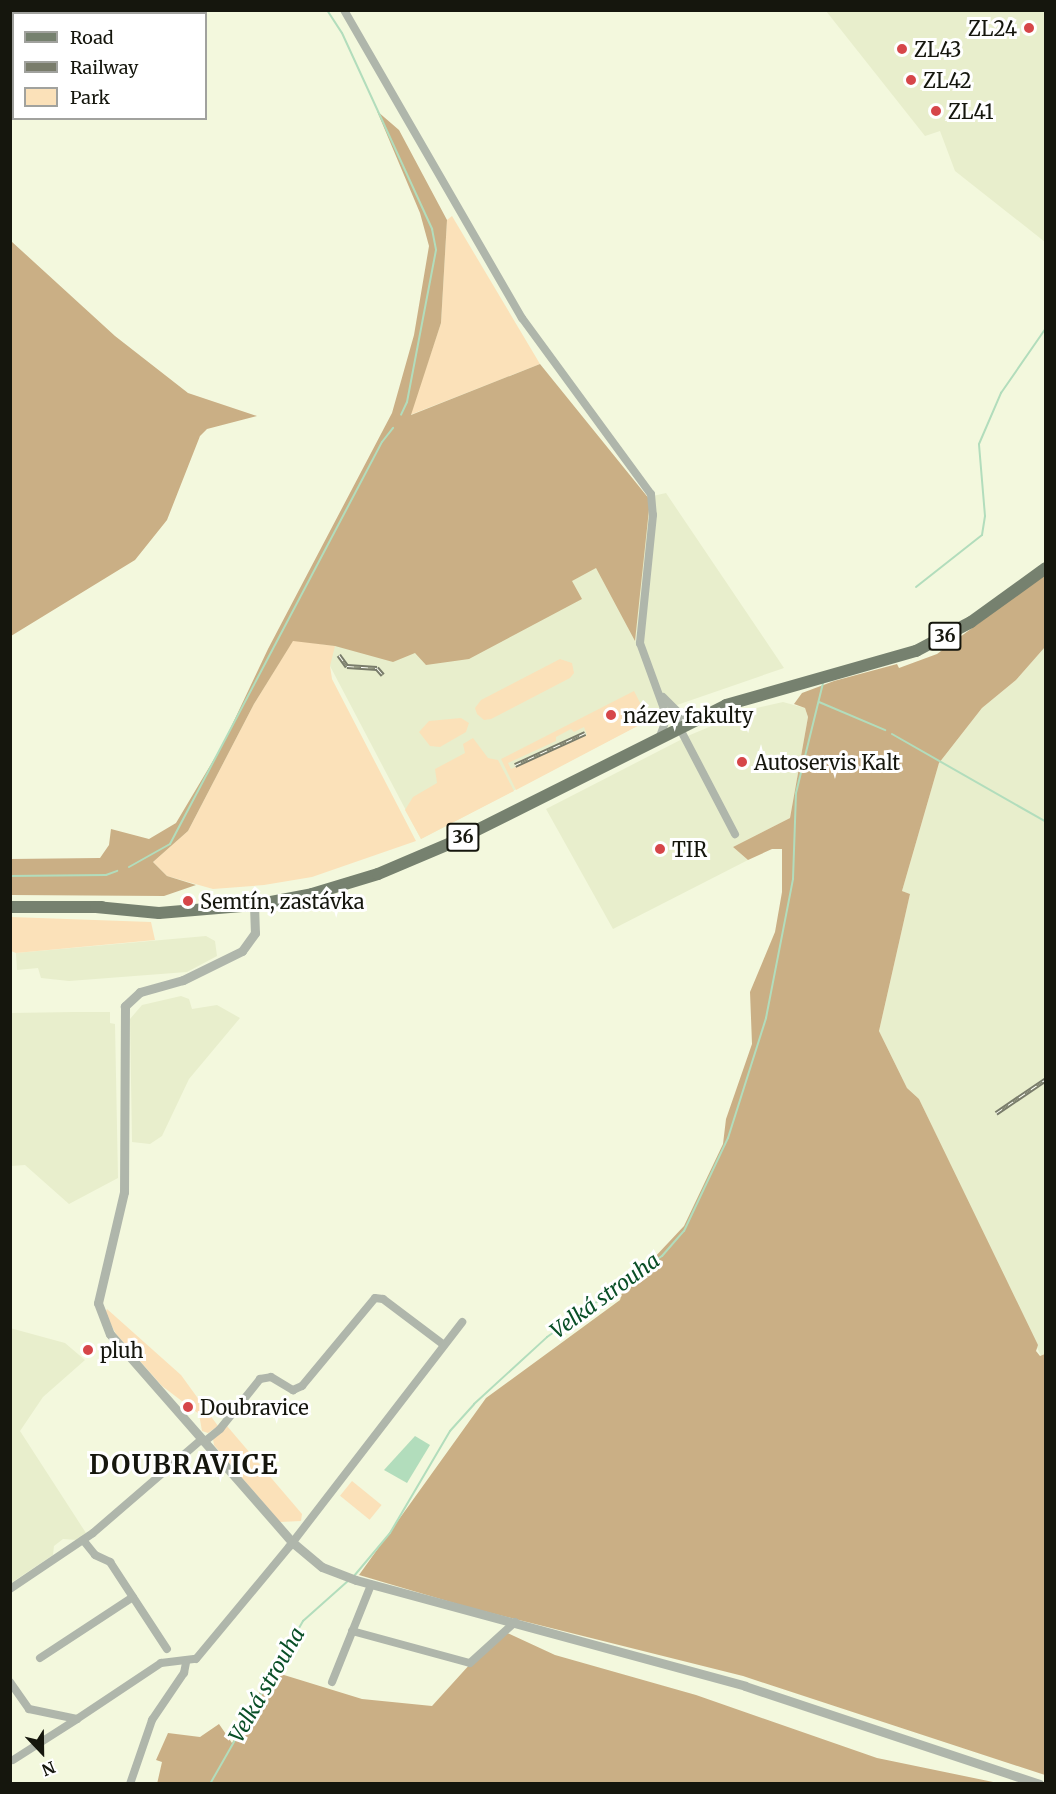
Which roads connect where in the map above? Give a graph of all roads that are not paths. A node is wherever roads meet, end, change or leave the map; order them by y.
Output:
1 (344, 10) edge
2 (1046, 568) edge
3 (660, 692) junction
4 (676, 712) junction
5 (667, 717) junction
6 (698, 717) junction
7 (680, 727) junction
8 (659, 737) junction
9 (735, 834) dead end
10 (254, 905) junction
11 (10, 907) edge
12 (462, 1322) dead end
13 (444, 1346) junction
14 (203, 1441) junction
15 (83, 1540) junction
16 (292, 1542) junction
17 (371, 1585) junction
18 (10, 1589) edge
19 (134, 1597) junction
20 (515, 1622) junction
21 (352, 1631) junction
22 (167, 1649) dead end
23 (40, 1658) dead end
24 (186, 1663) junction
25 (10, 1682) edge
26 (332, 1682) dead end
27 (76, 1719) junction
28 (13, 1760) dead end
29 (130, 1784) edge
30 (1039, 1784) edge

1 - 3 street
2 - 6 main road, 36
3 - 4 street
3 - 5 street
4 - 6 street
4 - 7 street
5 - 7 street
5 - 8 street
6 - 7 main road, 36
7 - 8 main road, 36
7 - 9 street
8 - 10 main road, 36
10 - 11 main road, 36
10 - 14 street
12 - 13 street
13 - 14 street
13 - 16 street
14 - 15 street
14 - 16 street
15 - 18 street
15 - 19 street
16 - 17 street
16 - 24 street
17 - 20 street
17 - 21 street
19 - 22 street
19 - 23 street
20 - 21 street
20 - 30 street
21 - 26 street
24 - 27 street
24 - 29 street
25 - 27 street
27 - 28 street

